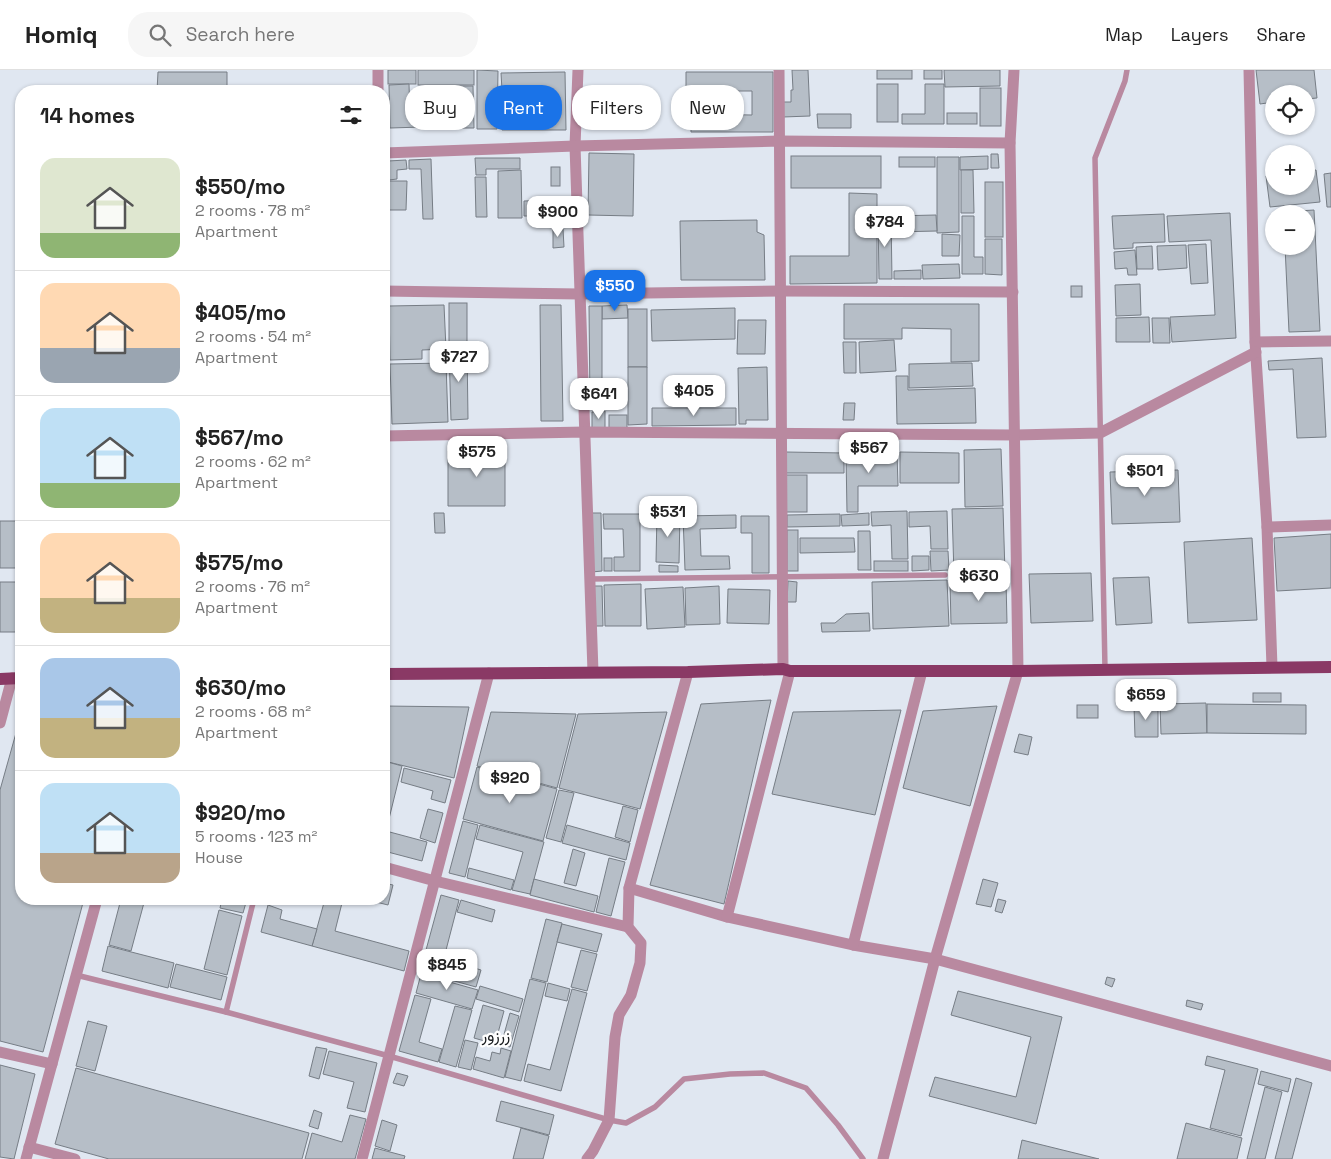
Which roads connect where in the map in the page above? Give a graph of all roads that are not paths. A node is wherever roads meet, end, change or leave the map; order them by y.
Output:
1 (378, 70) edge
2 (578, 70) edge
3 (779, 70) edge
4 (1014, 70) edge
5 (1127, 70) edge
6 (1249, 70) edge
7 (378, 85) edge
8 (780, 141) junction
9 (1010, 143) junction
10 (575, 146) junction
11 (390, 153) edge
12 (390, 291) edge
13 (780, 291) junction
14 (1013, 292) junction
15 (580, 294) junction
16 (1331, 341) edge
17 (1255, 347) junction
18 (585, 432) junction
19 (1100, 433) junction
20 (782, 434) junction
21 (1015, 435) junction
22 (390, 436) edge
23 (1331, 525) edge
24 (1267, 527) junction
25 (946, 575) dead end
26 (782, 578) junction
27 (590, 579) junction
28 (1331, 666) edge
29 (1272, 667) junction
30 (786, 670) junction
31 (1105, 670) junction
32 (922, 671) junction
33 (1018, 671) junction
34 (593, 672) junction
35 (688, 672) junction
36 (489, 673) junction
37 (390, 674) edge
38 (11, 678) edge
39 (0, 723) edge
40 (390, 869) edge
41 (435, 881) junction
42 (629, 888) junction
43 (95, 905) edge
44 (253, 905) edge
45 (728, 917) junction
46 (628, 927) junction
47 (853, 944) junction
48 (935, 958) junction
49 (76, 975) junction
50 (226, 1012) junction
51 (0, 1052) edge
52 (389, 1056) junction
53 (52, 1064) junction
54 (1331, 1066) edge
55 (609, 1120) junction
56 (29, 1147) junction
57 (26, 1159) edge
58 (75, 1159) edge
59 (362, 1159) edge
60 (587, 1159) edge
61 (863, 1159) edge
62 (883, 1159) edge

1 - 7 street
2 - 10 street
3 - 8 street
4 - 9 street
5 - 19 lane
6 - 17 street
8 - 9 street
8 - 10 street
8 - 13 street
9 - 14 street
10 - 11 street
10 - 15 street
12 - 15 street
13 - 14 street
13 - 15 street
13 - 20 street
14 - 21 street
15 - 18 street
16 - 17 street
17 - 19 street
17 - 24 street
18 - 20 street
18 - 22 street
18 - 27 street
19 - 21 street
19 - 31 lane
20 - 21 street
20 - 26 street
21 - 33 street
23 - 24 street
24 - 29 street
25 - 26 lane
26 - 27 lane
26 - 30 street
27 - 34 street
28 - 29 main road
29 - 31 main road
30 - 32 main road
30 - 35 main road
30 - 45 street
31 - 33 main road
32 - 33 main road
32 - 47 street
33 - 48 street
34 - 35 main road
34 - 36 main road
35 - 42 street
36 - 37 main road
36 - 41 street
38 - 39 street
40 - 41 street
41 - 46 street
41 - 52 street
42 - 45 street
42 - 46 street
43 - 49 street
44 - 50 lane
45 - 47 street
46 - 55 street
47 - 48 street
48 - 54 street
48 - 62 street
49 - 50 lane
49 - 53 street
50 - 52 lane
51 - 53 street
52 - 55 lane
52 - 59 street
53 - 56 street
55 - 60 street
55 - 61 lane
56 - 57 street
56 - 58 street

